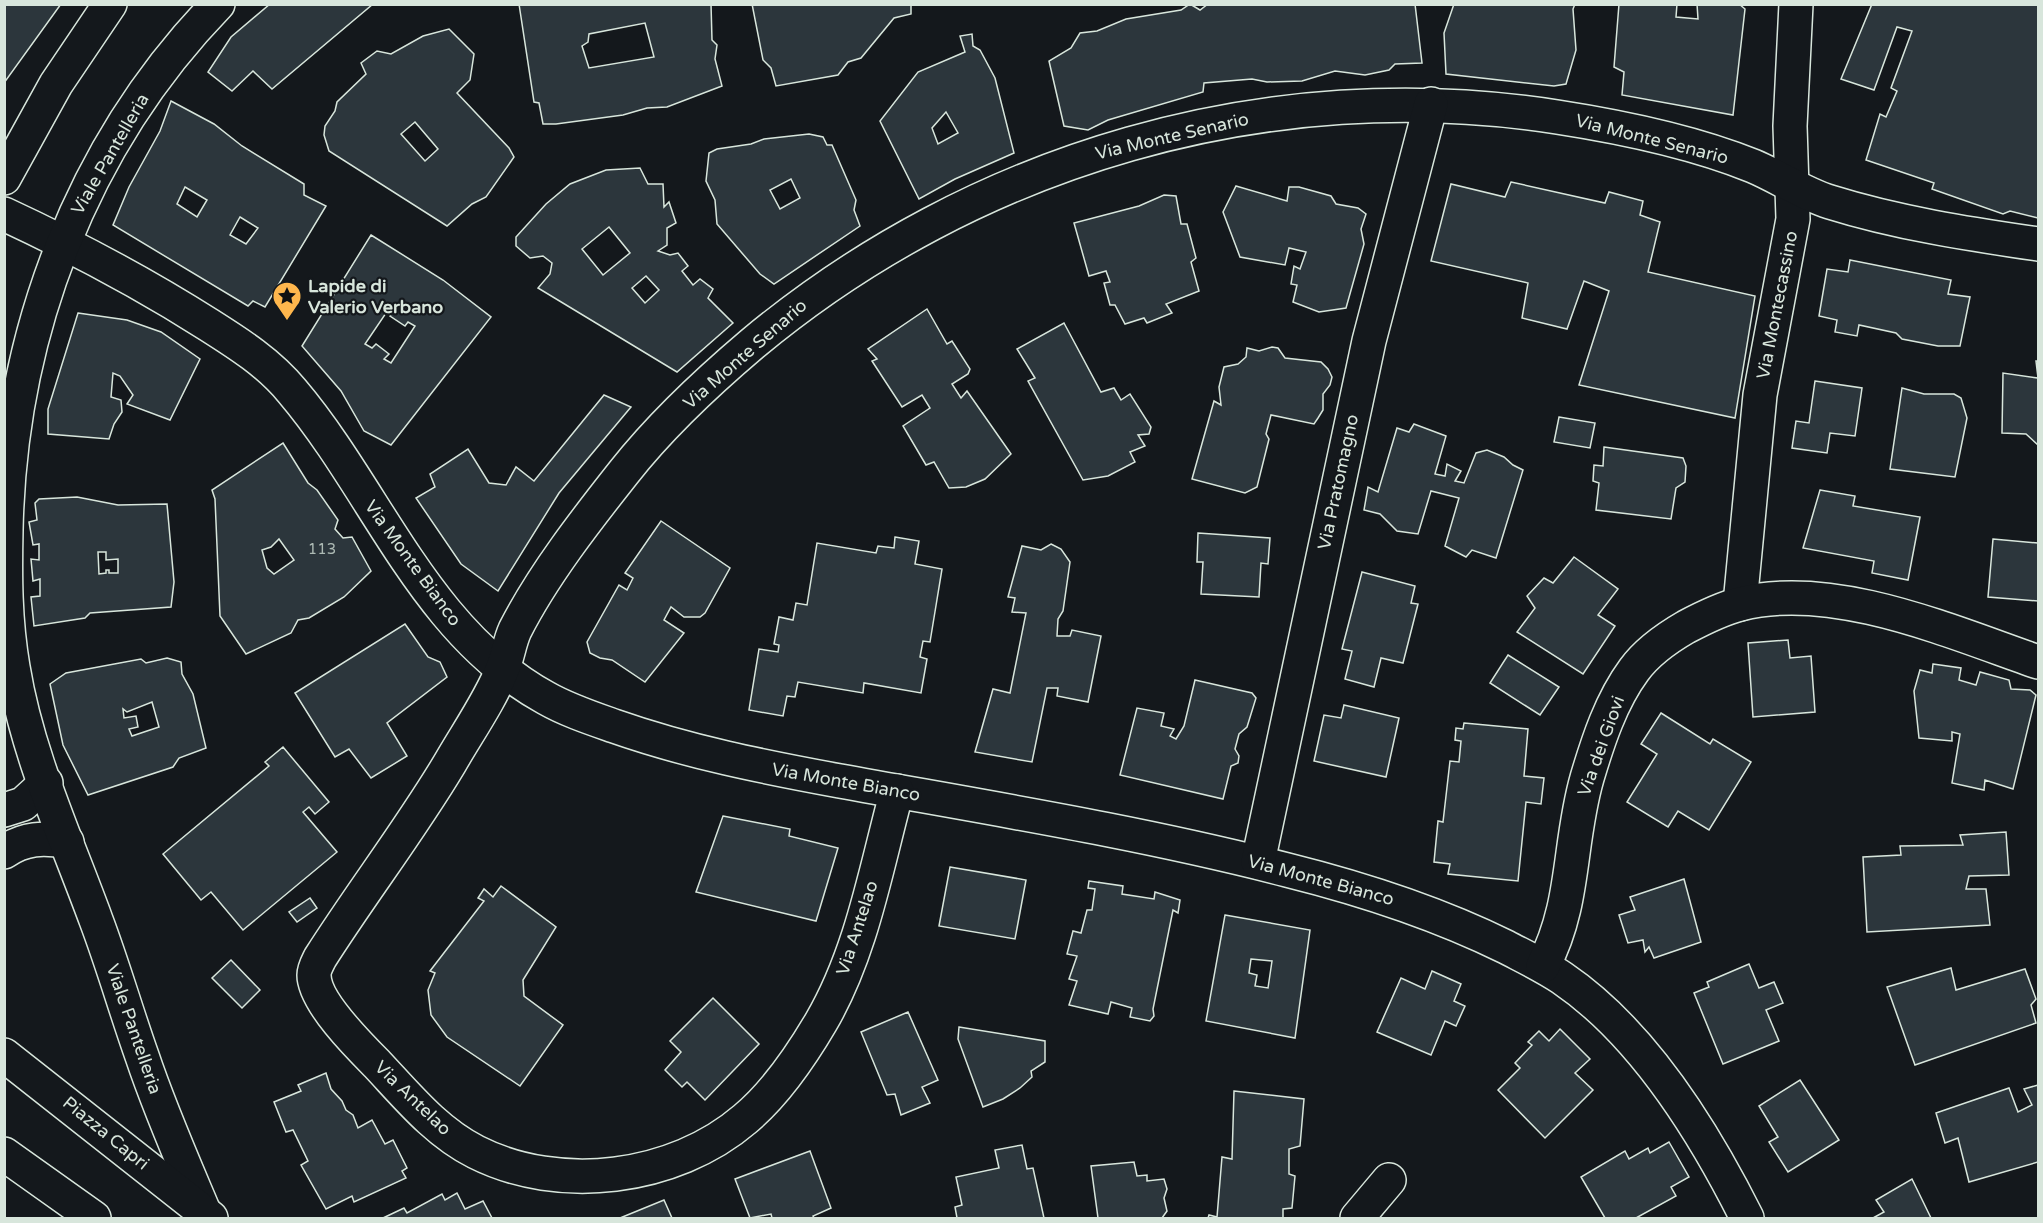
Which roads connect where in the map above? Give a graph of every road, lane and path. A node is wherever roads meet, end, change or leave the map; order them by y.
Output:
1 (110, 4) edge
2 (218, 4) edge
3 (1796, 4) edge
4 (1431, 104) junction
5 (4, 178) edge
6 (1792, 186) junction
7 (4, 214) edge
8 (63, 241) junction
9 (2038, 244) edge
10 (1740, 604) junction
11 (2038, 662) edge
12 (503, 669) junction
13 (46, 783) junction
14 (897, 791) junction
15 (4, 810) edge
16 (67, 842) junction
17 (4, 852) edge
18 (1258, 862) junction
19 (1543, 966) junction
20 (4, 1055) edge
21 (4, 1154) edge
22 (1389, 1180) dead end
23 (84, 1211) edge
24 (208, 1216) edge
25 (1357, 1218) edge
26 (1747, 1218) edge

1 - 5 street
2 - 8 street, Viale Pantelleria
3 - 6 street, Via Montecassino
4 - 6 street, Via Monte Senario
4 - 12 street, Via Monte Senario
4 - 18 street, Via Pratomagno
6 - 9 street, Via Monte Senario
6 - 10 street, Via Montecassino
7 - 8 street, Via Monte Bianco
8 - 12 street, Via Monte Bianco
8 - 13 street, Viale Pantelleria
10 - 11 street, Via dei Giovi
10 - 19 street, Via dei Giovi
12 - 14 street, Via Monte Bianco
12 - 14 street, Via Antelao
13 - 15 street
13 - 16 street, Viale Pantelleria
14 - 18 street, Via Monte Bianco
16 - 17 street
16 - 24 street, Viale Pantelleria
18 - 19 street, Via Monte Bianco
19 - 26 street, Via Monte Bianco
20 - 24 street, Piazza Capri
21 - 23 street
22 - 25 street

